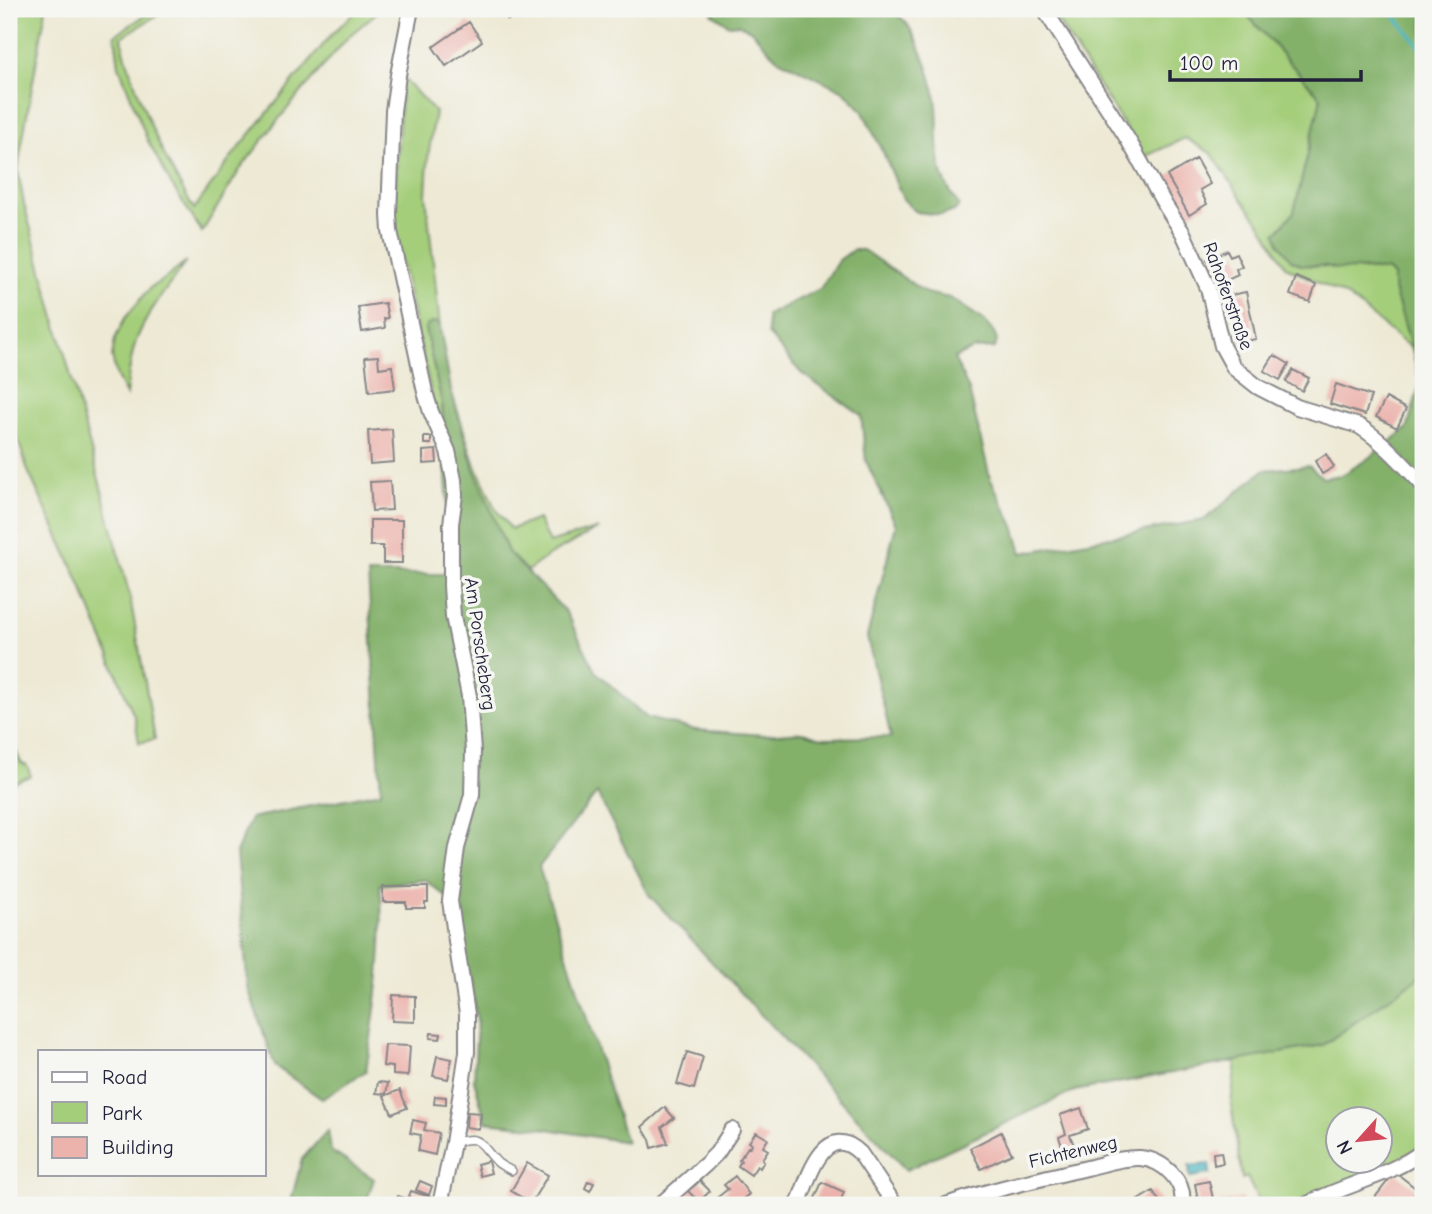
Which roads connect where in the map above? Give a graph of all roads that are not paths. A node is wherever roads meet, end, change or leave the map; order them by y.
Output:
1 (411, 9) edge
2 (1044, 9) edge
3 (1423, 485) edge
4 (732, 1130) dead end
5 (453, 1143) junction
6 (1423, 1151) edge
7 (512, 1171) dead end
8 (440, 1205) edge
9 (660, 1205) edge
10 (798, 1205) edge
11 (895, 1205) edge
12 (946, 1205) edge
13 (1182, 1205) edge
14 (1306, 1205) edge

1 - 5 street, Am Porscheberg
2 - 3 street, Rahoferstraße
4 - 9 street
5 - 7 lane
5 - 8 street, Am Porscheberg
6 - 14 street
10 - 11 street
12 - 13 street, Fichtenweg

